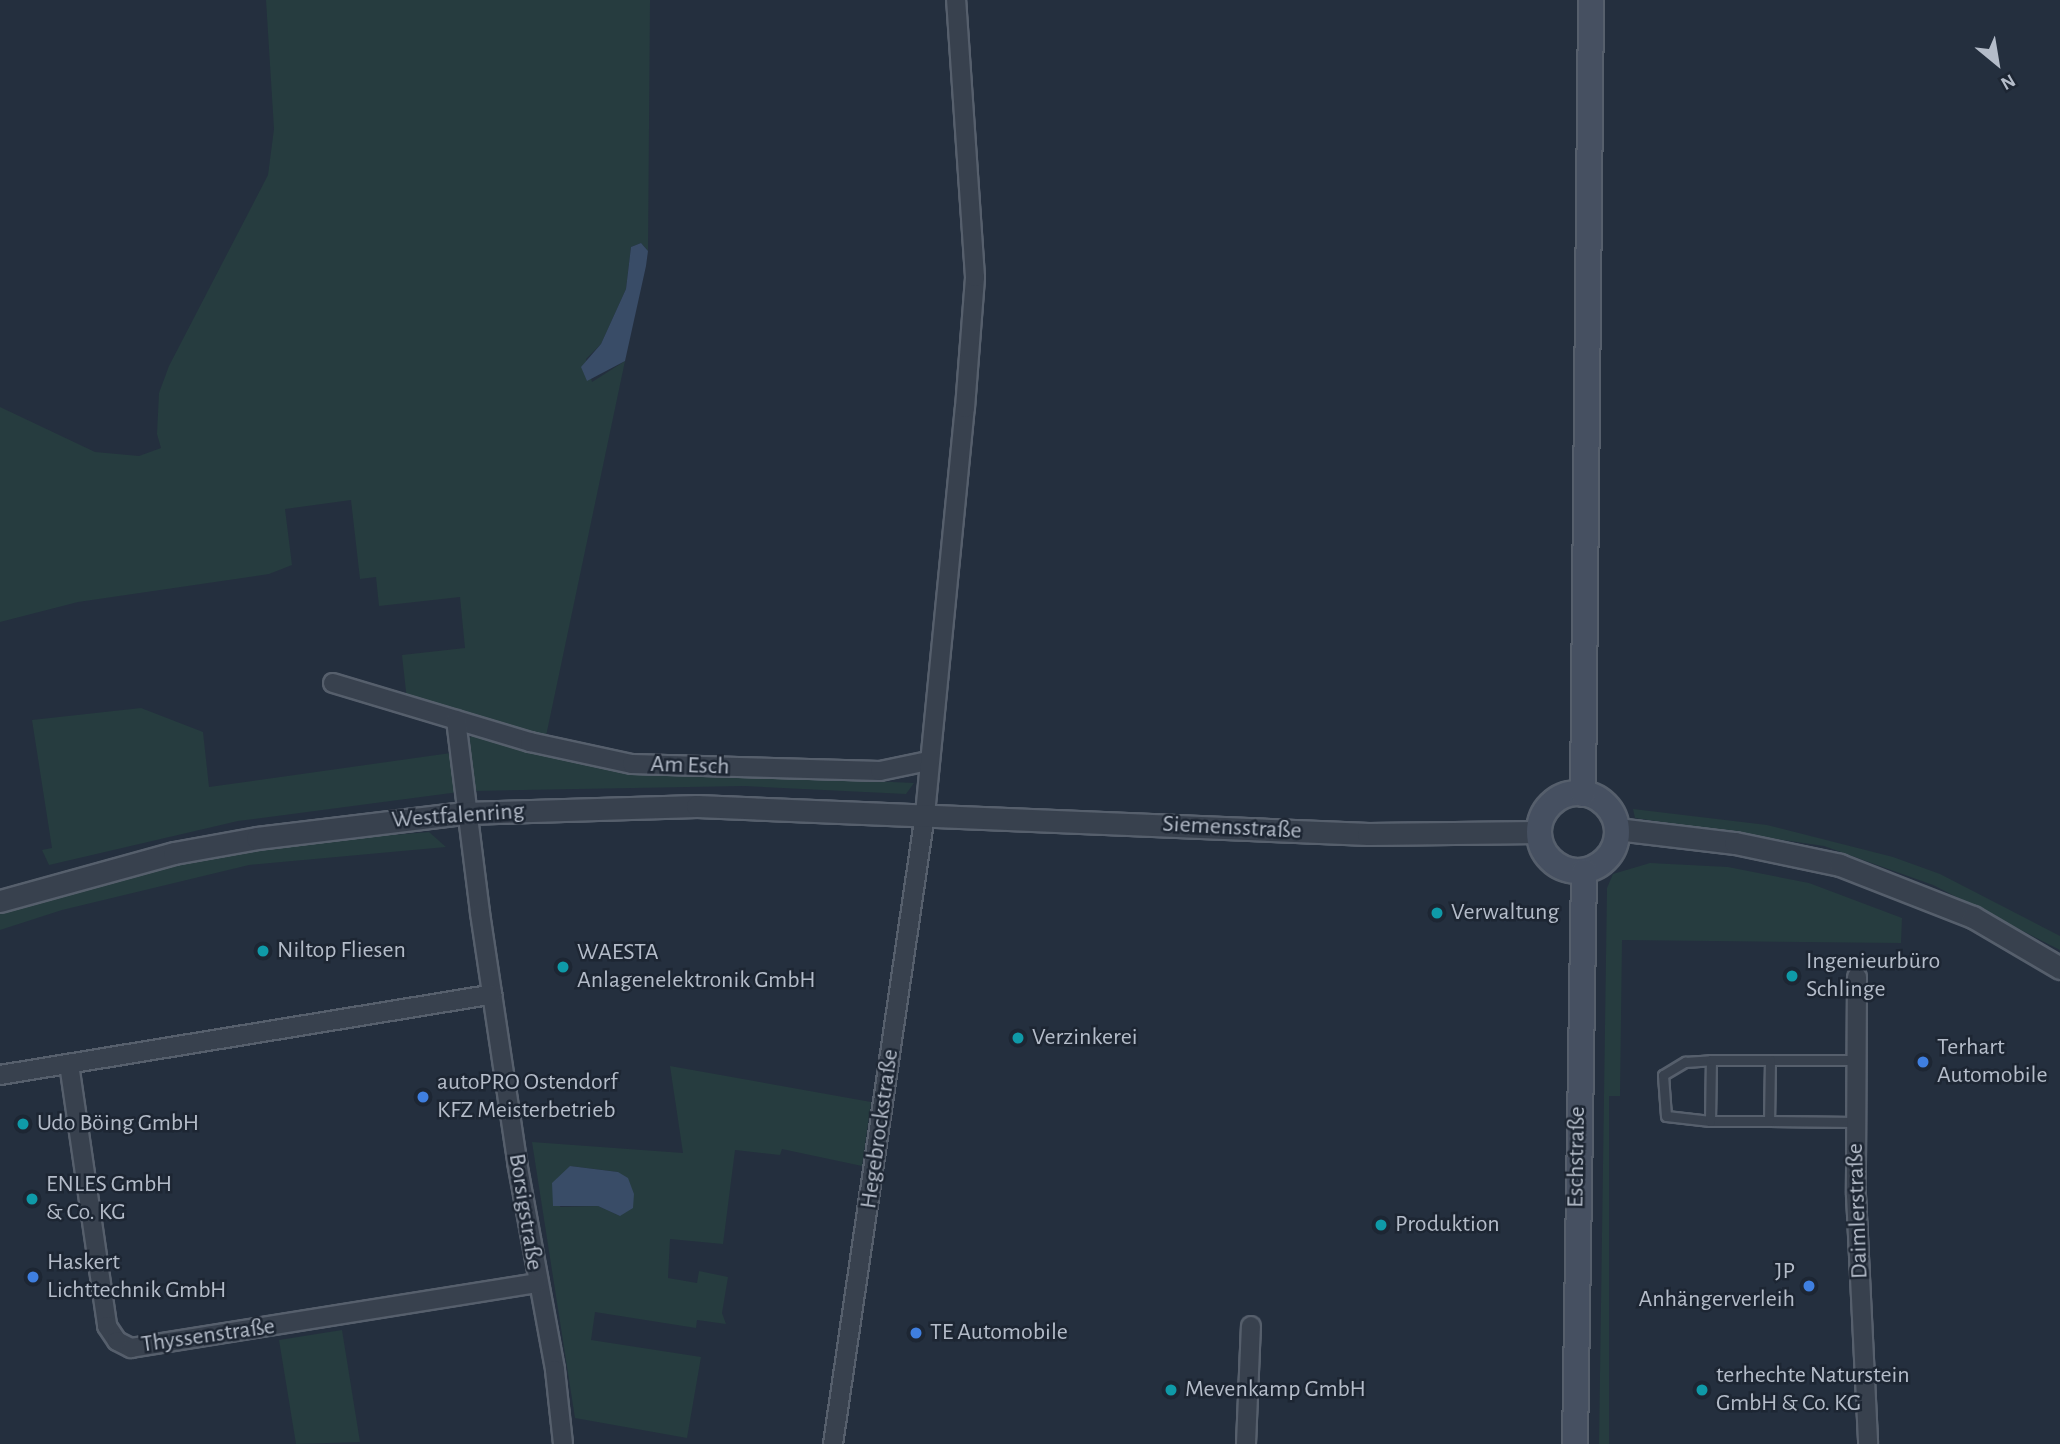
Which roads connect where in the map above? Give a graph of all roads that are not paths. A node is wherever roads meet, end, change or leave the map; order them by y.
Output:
1 (956, 0) edge
2 (1591, 0) edge
3 (333, 684) dead end
4 (456, 720) junction
5 (928, 761) junction
6 (1584, 794) junction
7 (465, 813) junction
8 (925, 814) junction
9 (1617, 829) junction
10 (1539, 832) junction
11 (1584, 871) junction
12 (0, 901) edge
13 (2060, 968) edge
14 (1857, 977) dead end
15 (492, 994) junction
16 (1711, 1060) junction
17 (1770, 1060) junction
18 (1854, 1060) junction
19 (69, 1064) junction
20 (0, 1075) edge
21 (1710, 1121) junction
22 (1769, 1121) junction
23 (1855, 1122) junction
24 (537, 1283) junction
25 (1251, 1326) dead end
26 (563, 1444) edge
27 (833, 1444) edge
28 (1246, 1444) edge
29 (1575, 1444) edge
30 (1868, 1444) edge

1 - 5 street, Hegebrockstraße
2 - 6 main road
3 - 4 street, Am Esch
4 - 5 street, Am Esch
4 - 7 street
5 - 8 street, Hegebrockstraße
6 - 9 main road
6 - 10 main road
7 - 8 street, Westfalenring
7 - 12 street, Westfalenring
7 - 15 street, Borsigstraße
8 - 10 street, Siemensstraße
8 - 27 street, Hegebrockstraße
9 - 11 main road
9 - 13 street
10 - 11 main road
11 - 29 main road, Eschstraße
14 - 18 street, Daimlerstraße
15 - 19 street
15 - 24 street, Borsigstraße
16 - 17 lane
16 - 21 lane
16 - 21 lane
17 - 18 lane
17 - 22 lane
18 - 23 street, Daimlerstraße
19 - 20 street
19 - 24 street, Thyssenstraße
21 - 22 lane
22 - 23 lane
23 - 30 street, Daimlerstraße
24 - 26 street, Borsigstraße
25 - 28 street

